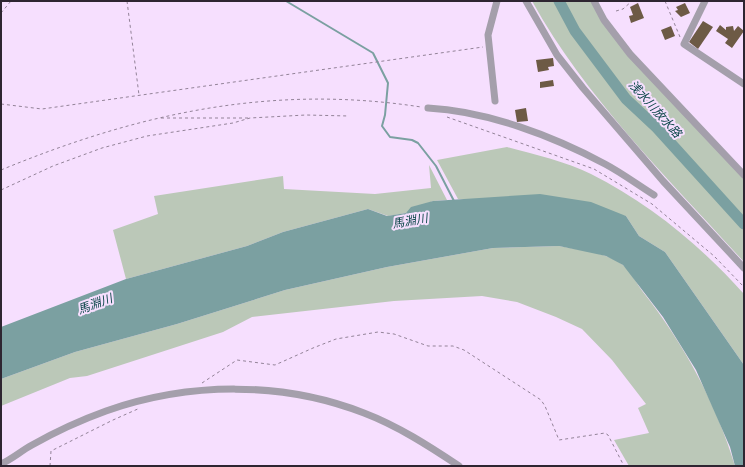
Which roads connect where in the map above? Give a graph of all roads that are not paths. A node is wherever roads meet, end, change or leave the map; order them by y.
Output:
1 (497, 1) edge
2 (526, 1) edge
3 (594, 1) edge
4 (705, 1) edge
5 (744, 84) edge
6 (495, 101) dead end
7 (428, 108) road end
8 (744, 175) edge
9 (654, 195) dead end
10 (744, 268) edge
11 (1, 464) edge
12 (459, 466) edge

1 - 6 street
2 - 10 street
3 - 8 street
4 - 5 street
7 - 9 street
11 - 12 street

